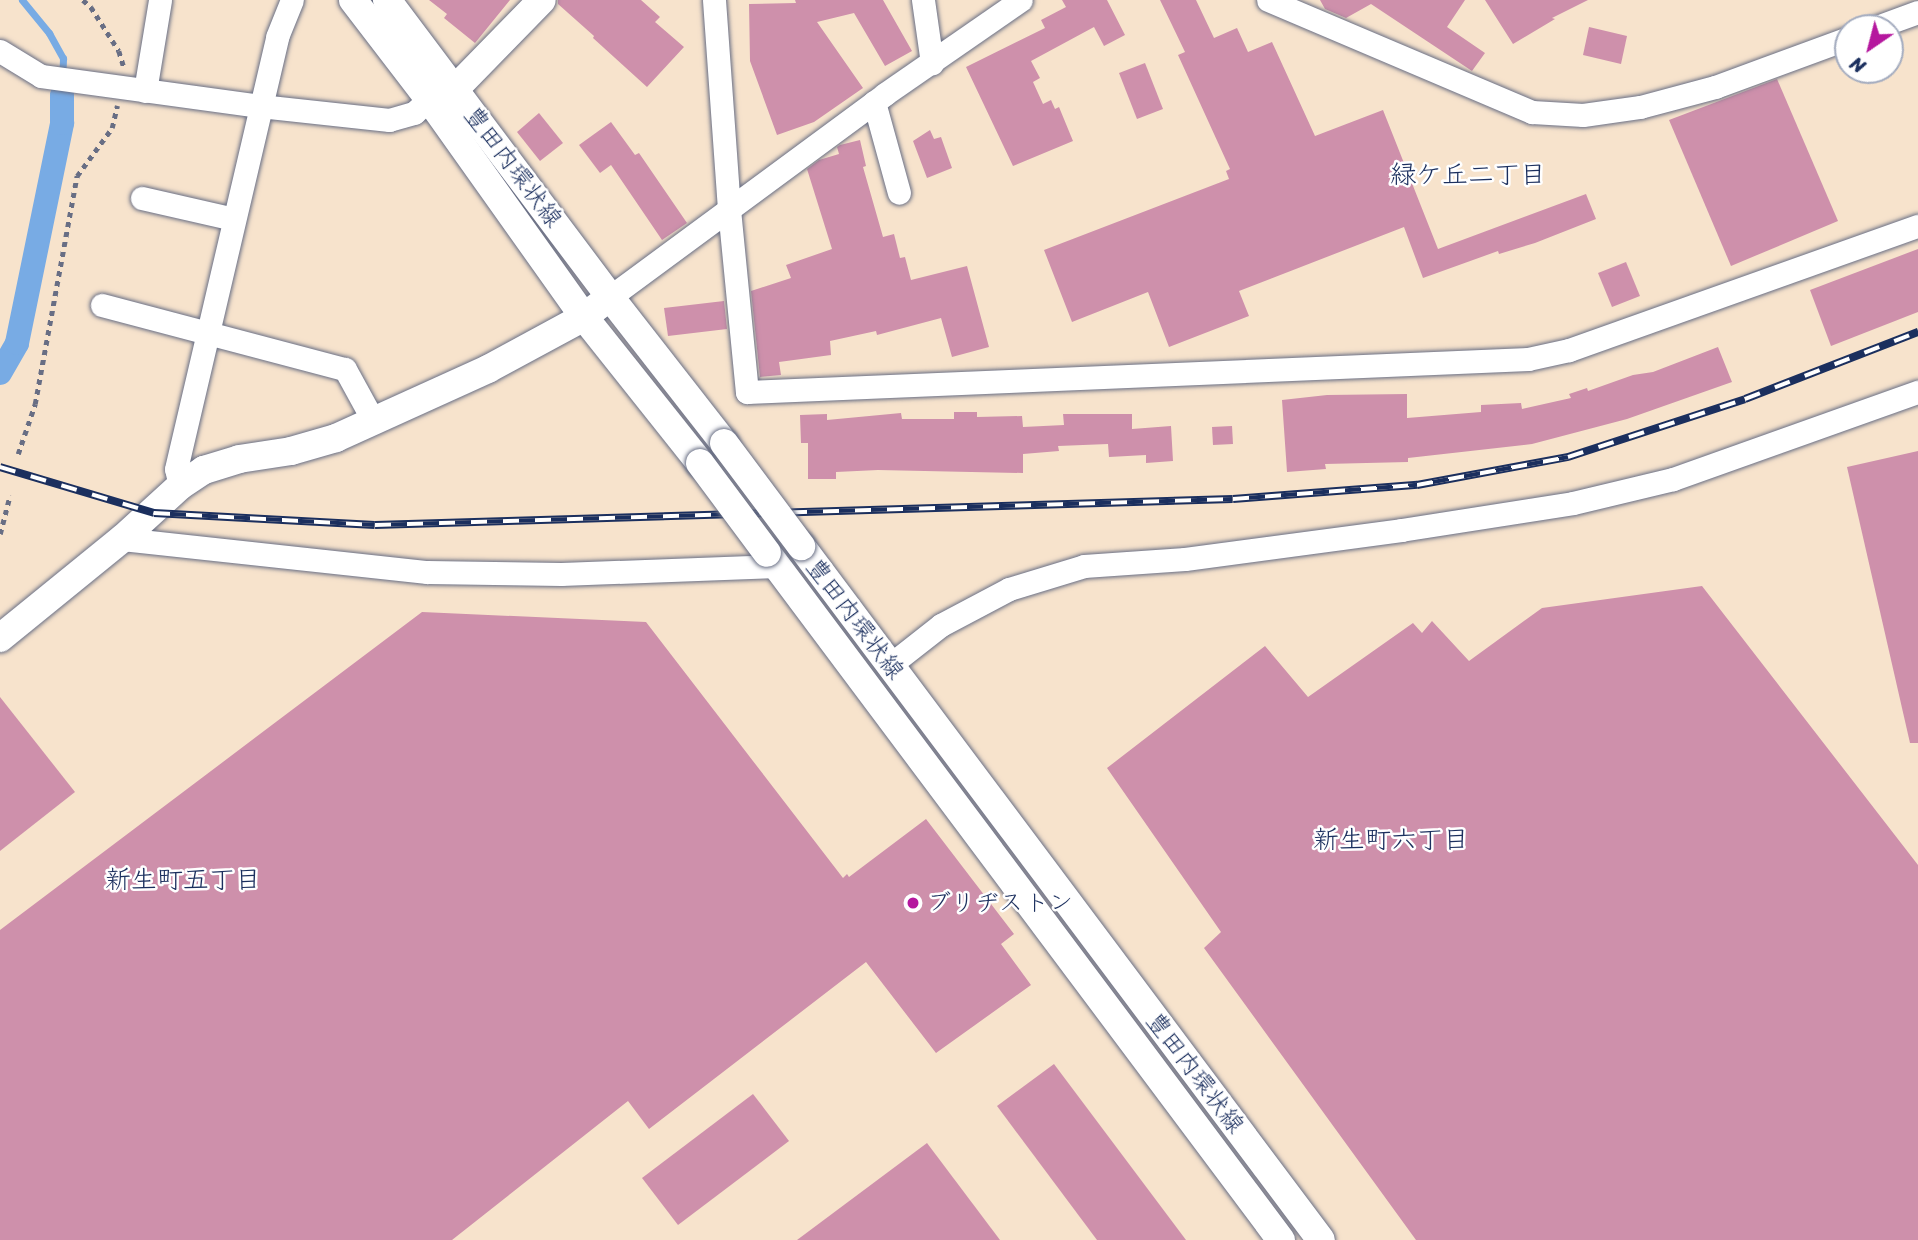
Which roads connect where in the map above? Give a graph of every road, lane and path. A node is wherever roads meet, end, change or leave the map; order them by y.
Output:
1 (83, 0) edge
2 (160, 0) edge
3 (292, 0) edge
4 (353, 0) edge
5 (387, 0) edge
6 (542, 0) edge
7 (714, 0) edge
8 (923, 0) edge
9 (1021, 0) edge
10 (1268, 0) edge
11 (1834, 43) edge
12 (0, 51) edge
13 (932, 63) junction
14 (122, 87) junction
15 (145, 91) junction
16 (442, 94) junction
17 (874, 102) junction
18 (260, 106) junction
19 (899, 193) dead end
20 (142, 198) dead end
21 (729, 209) junction
22 (234, 219) junction
23 (1918, 226) edge
24 (610, 298) junction
25 (102, 305) dead end
26 (584, 317) junction
27 (208, 333) junction
28 (1918, 392) edge
29 (374, 422) junction
30 (18, 454) dead end
31 (180, 486) junction
32 (10, 495) dead end
33 (0, 534) edge
34 (122, 538) junction
35 (772, 560) junction
36 (0, 638) edge
37 (891, 665) junction
38 (1281, 1240) edge
39 (1321, 1240) edge

1 - 14 path
2 - 15 street
3 - 18 street
4 - 16 street, 豊田内環状線
5 - 16 street, 豊田内環状線
6 - 16 street
7 - 21 street
8 - 13 street
9 - 13 street
10 - 11 street
12 - 14 street
13 - 17 street
14 - 15 street
14 - 30 path
15 - 18 street
16 - 18 street
16 - 24 street, 豊田内環状線
16 - 26 street, 豊田内環状線
17 - 19 street
17 - 21 street
18 - 22 street
20 - 22 street
21 - 23 street
21 - 24 street
22 - 27 street
24 - 26 street
24 - 37 street, 豊田内環状線, bridge
25 - 27 street
26 - 29 street
26 - 35 street, 豊田内環状線, bridge
27 - 29 street
27 - 31 street
28 - 37 street
29 - 31 street
31 - 34 street
32 - 33 path
34 - 35 street
34 - 36 street
35 - 38 street, 豊田内環状線
37 - 39 street, 豊田内環状線

